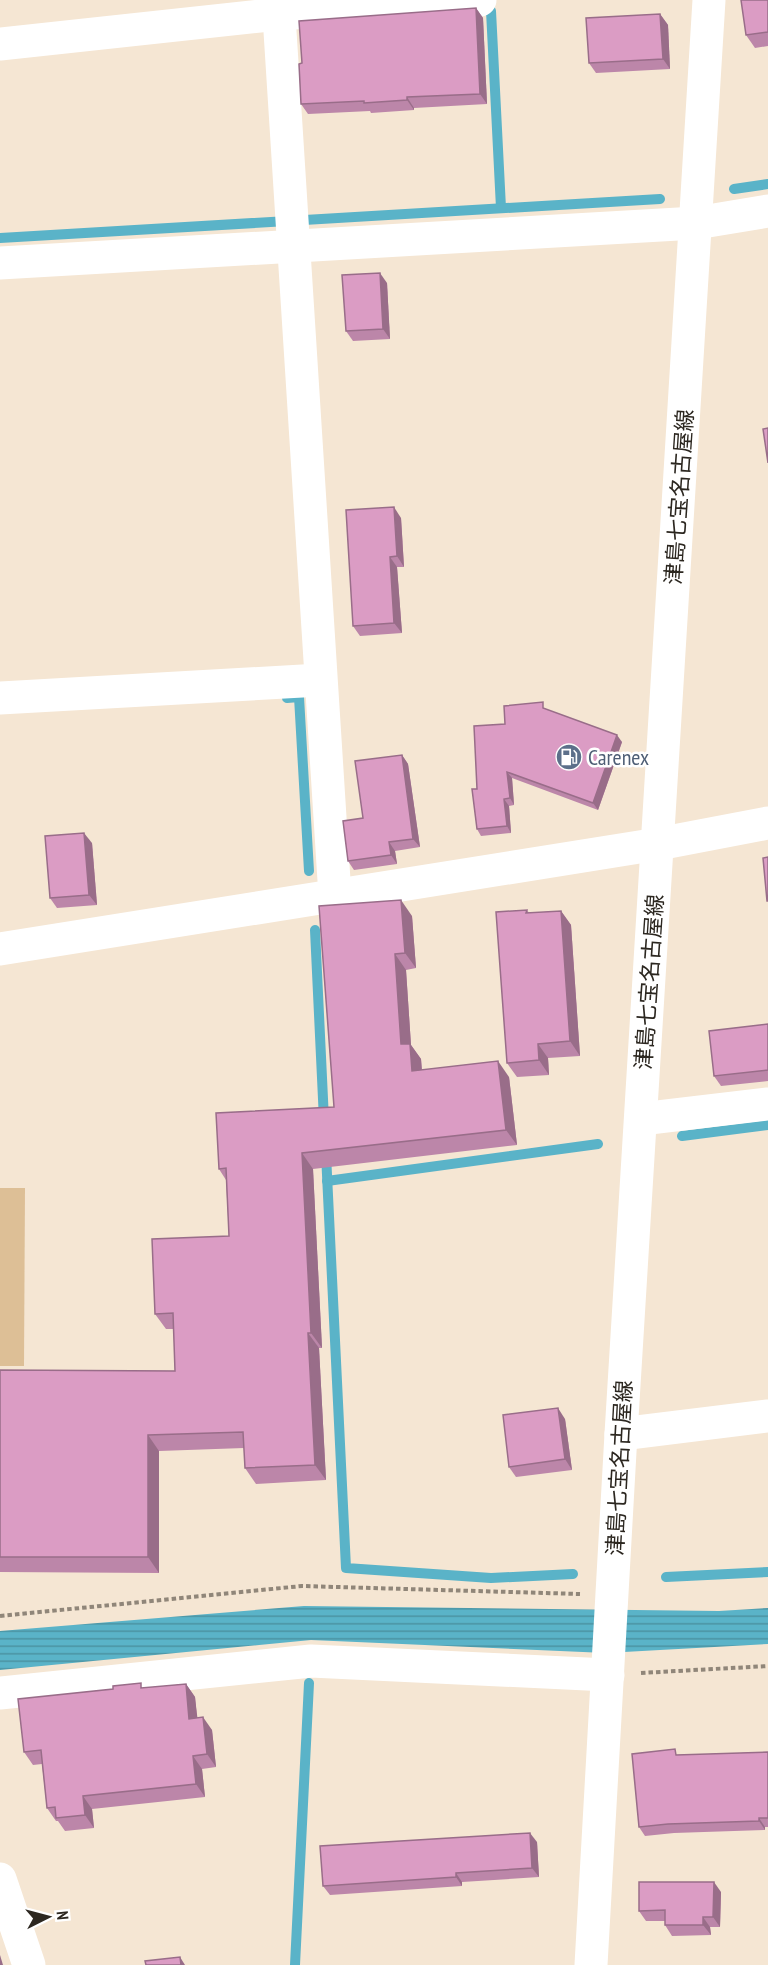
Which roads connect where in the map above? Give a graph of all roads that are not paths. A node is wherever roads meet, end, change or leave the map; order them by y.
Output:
1 (480, 0) edge
2 (709, 0) edge
3 (278, 7) edge
4 (0, 44) edge
5 (768, 211) edge
6 (696, 224) junction
7 (293, 243) junction
8 (0, 263) edge
9 (320, 680) junction
10 (0, 698) edge
11 (768, 823) edge
12 (658, 844) junction
13 (335, 896) junction
14 (0, 949) edge
15 (768, 1104) edge
16 (641, 1119) junction
17 (768, 1416) edge
18 (621, 1434) junction
19 (608, 1670) junction
20 (0, 1693) edge
21 (0, 1879) edge
22 (9, 1935) edge
23 (29, 1965) edge
24 (591, 1965) edge

1 - 3 street
2 - 6 street, 津島七宝名古屋線
3 - 4 street
3 - 7 street
5 - 6 street
6 - 7 street
6 - 12 street, 津島七宝名古屋線
7 - 8 street
7 - 9 street
9 - 10 street
9 - 13 street
11 - 12 street
12 - 13 street
12 - 16 street, 津島七宝名古屋線
13 - 14 street
15 - 16 street
16 - 18 street, 津島七宝名古屋線
17 - 18 street
18 - 19 street, 津島七宝名古屋線
19 - 20 street
19 - 24 street, 津島七宝名古屋線
21 - 22 street
22 - 23 street

